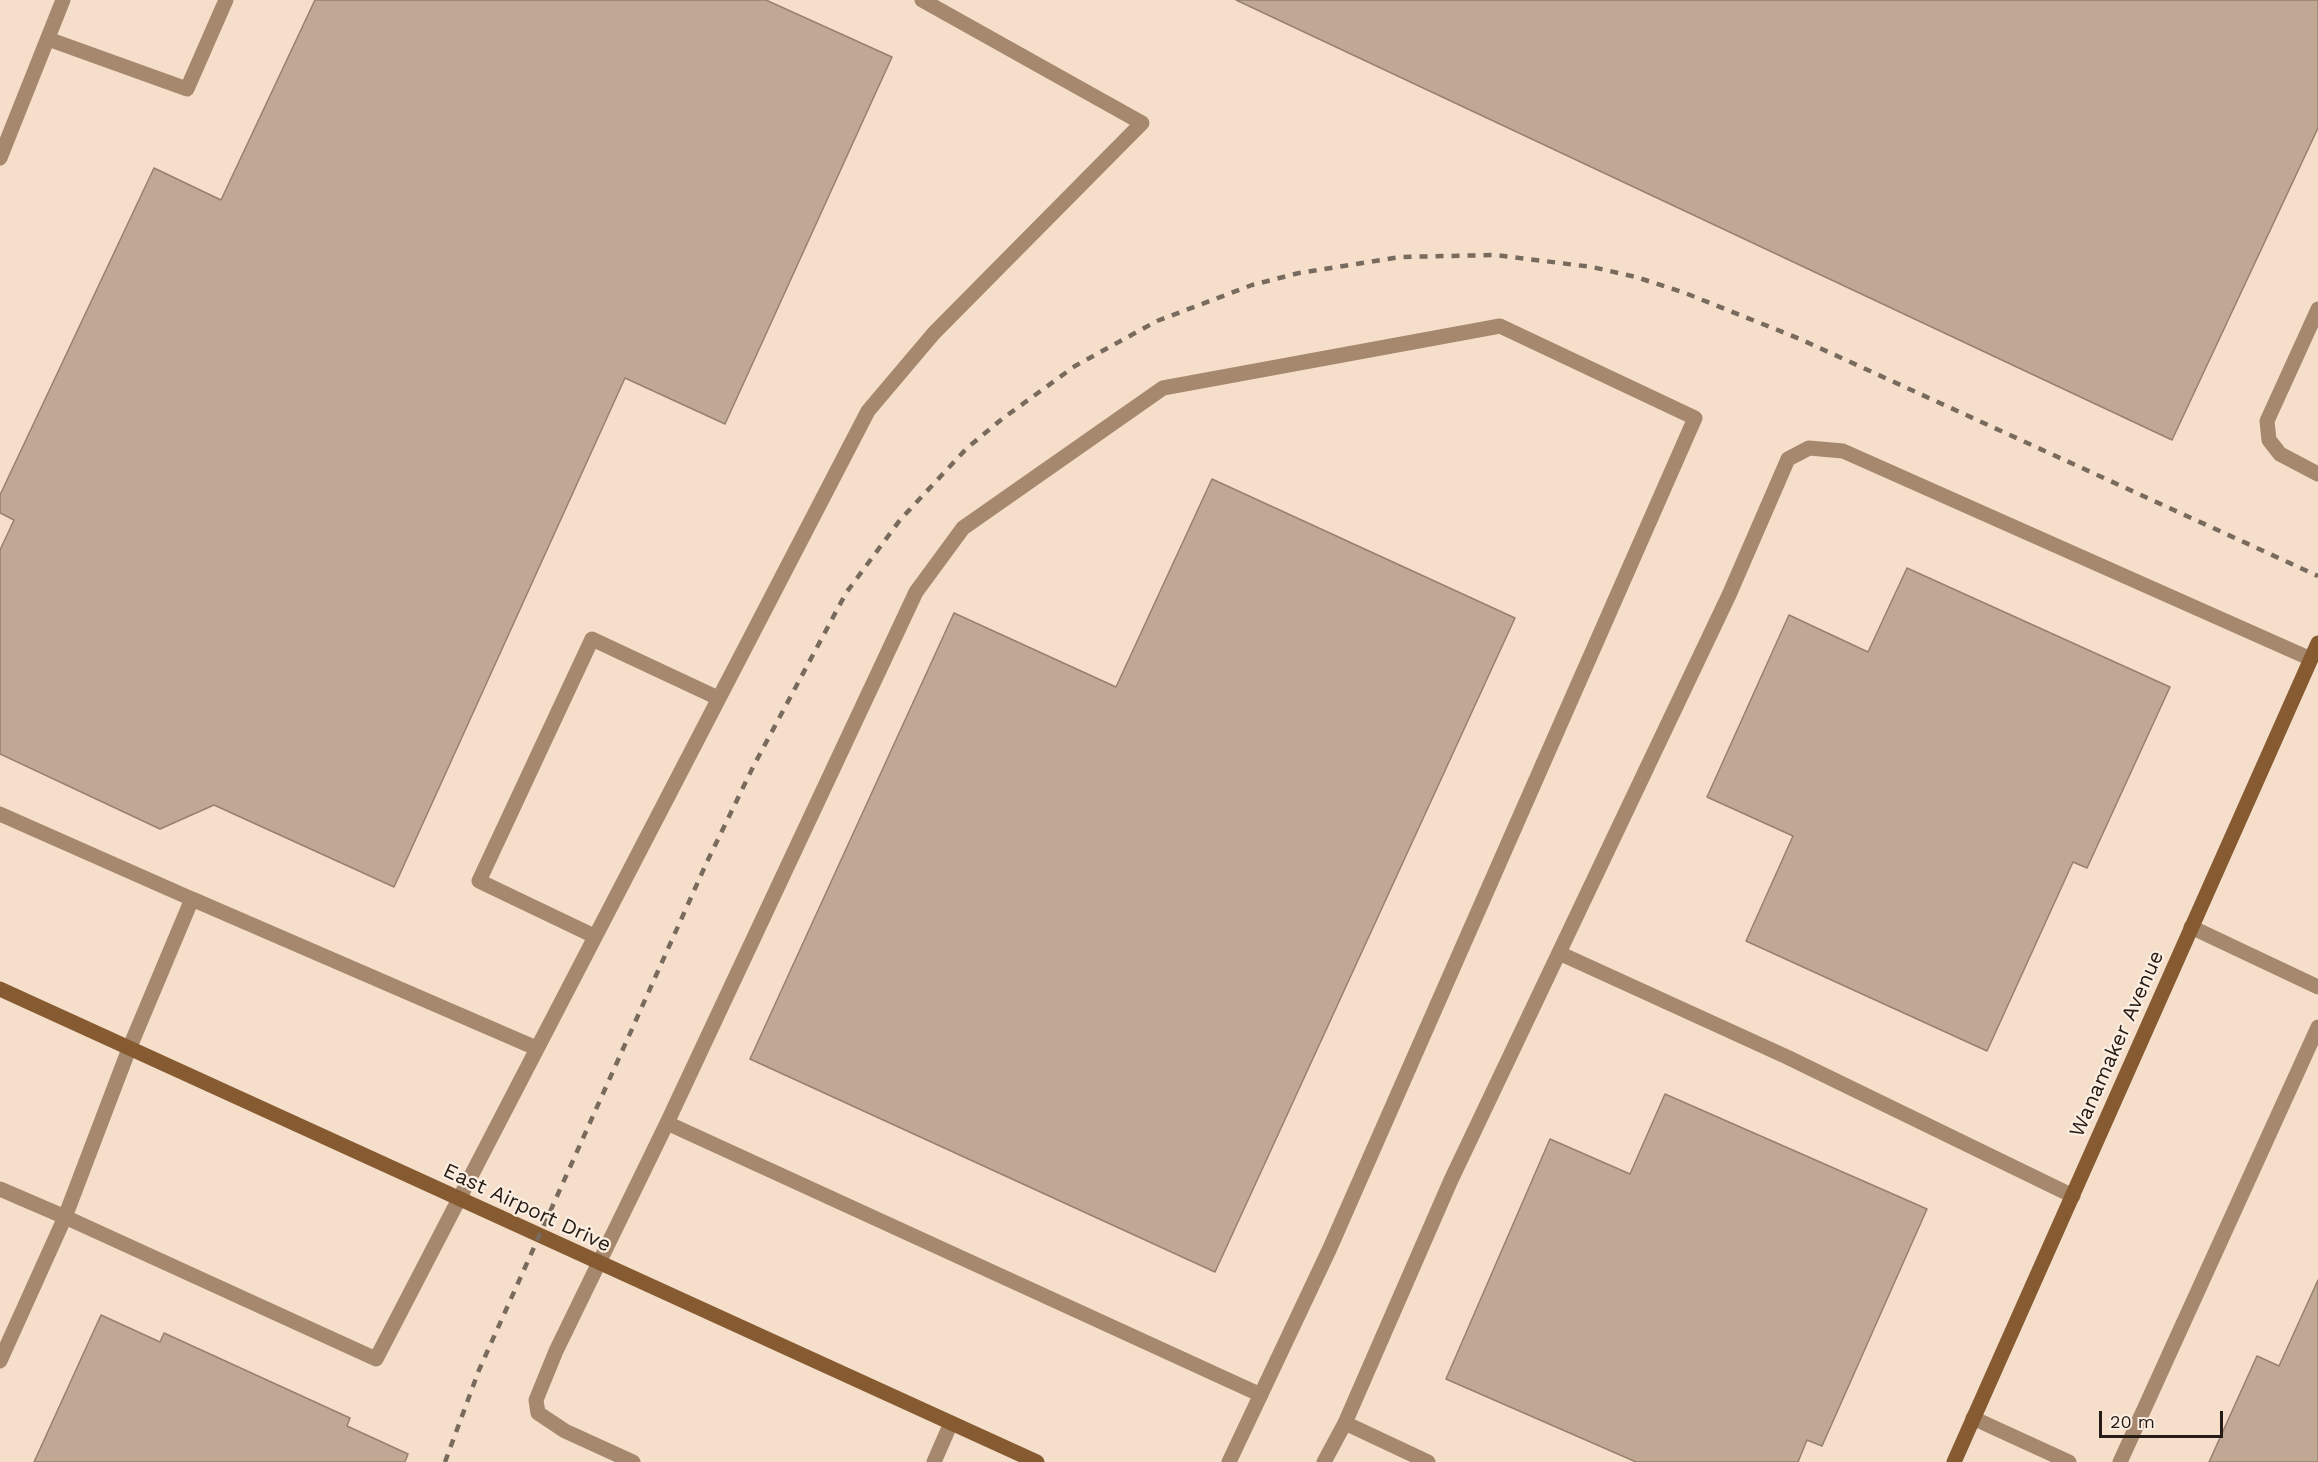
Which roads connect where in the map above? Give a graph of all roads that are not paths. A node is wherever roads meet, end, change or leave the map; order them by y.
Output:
1 (63, 0) edge
2 (226, 0) edge
3 (922, 0) edge
4 (48, 39) junction
5 (0, 158) edge
6 (2318, 309) edge
7 (2318, 474) edge
8 (2318, 643) edge
9 (2311, 659) junction
10 (718, 698) junction
11 (0, 814) edge
12 (192, 899) junction
13 (2191, 927) junction
14 (594, 936) junction
15 (1559, 953) junction
16 (2318, 987) edge
17 (0, 989) edge
18 (2318, 1027) edge
19 (536, 1048) junction
20 (129, 1049) junction
21 (667, 1123) junction
22 (0, 1189) edge
23 (2073, 1196) junction
24 (458, 1199) junction
25 (65, 1217) junction
26 (598, 1263) junction
27 (0, 1361) edge
28 (1261, 1395) junction
29 (1973, 1418) junction
30 (951, 1423) junction
31 (1345, 1423) junction
32 (633, 1462) edge
33 (934, 1462) edge
34 (1037, 1462) edge
35 (1229, 1462) edge
36 (1324, 1462) edge
37 (1428, 1462) edge
38 (1954, 1462) edge
39 (2069, 1462) edge
40 (2120, 1462) edge

1 - 4 street
2 - 4 street
3 - 10 street
4 - 5 street
6 - 7 street
8 - 9 main road, Wanamaker Avenue
9 - 13 main road, Wanamaker Avenue
9 - 15 street
10 - 14 street
10 - 14 street
11 - 12 street
12 - 19 street
12 - 20 street
13 - 16 street
13 - 23 main road, Wanamaker Avenue
14 - 19 street
15 - 23 street
15 - 31 street
17 - 20 main road, East Airport Drive
18 - 40 street
19 - 24 street
20 - 24 main road, East Airport Drive
20 - 25 street
21 - 26 street
21 - 28 street
21 - 28 street
22 - 25 street
23 - 29 main road, Wanamaker Avenue
24 - 25 street
24 - 26 main road, East Airport Drive
25 - 27 street
26 - 30 main road, East Airport Drive
26 - 32 street
28 - 35 street
29 - 38 main road, Wanamaker Avenue
29 - 39 street
30 - 33 street
30 - 34 main road, East Airport Drive
31 - 36 street
31 - 37 street

